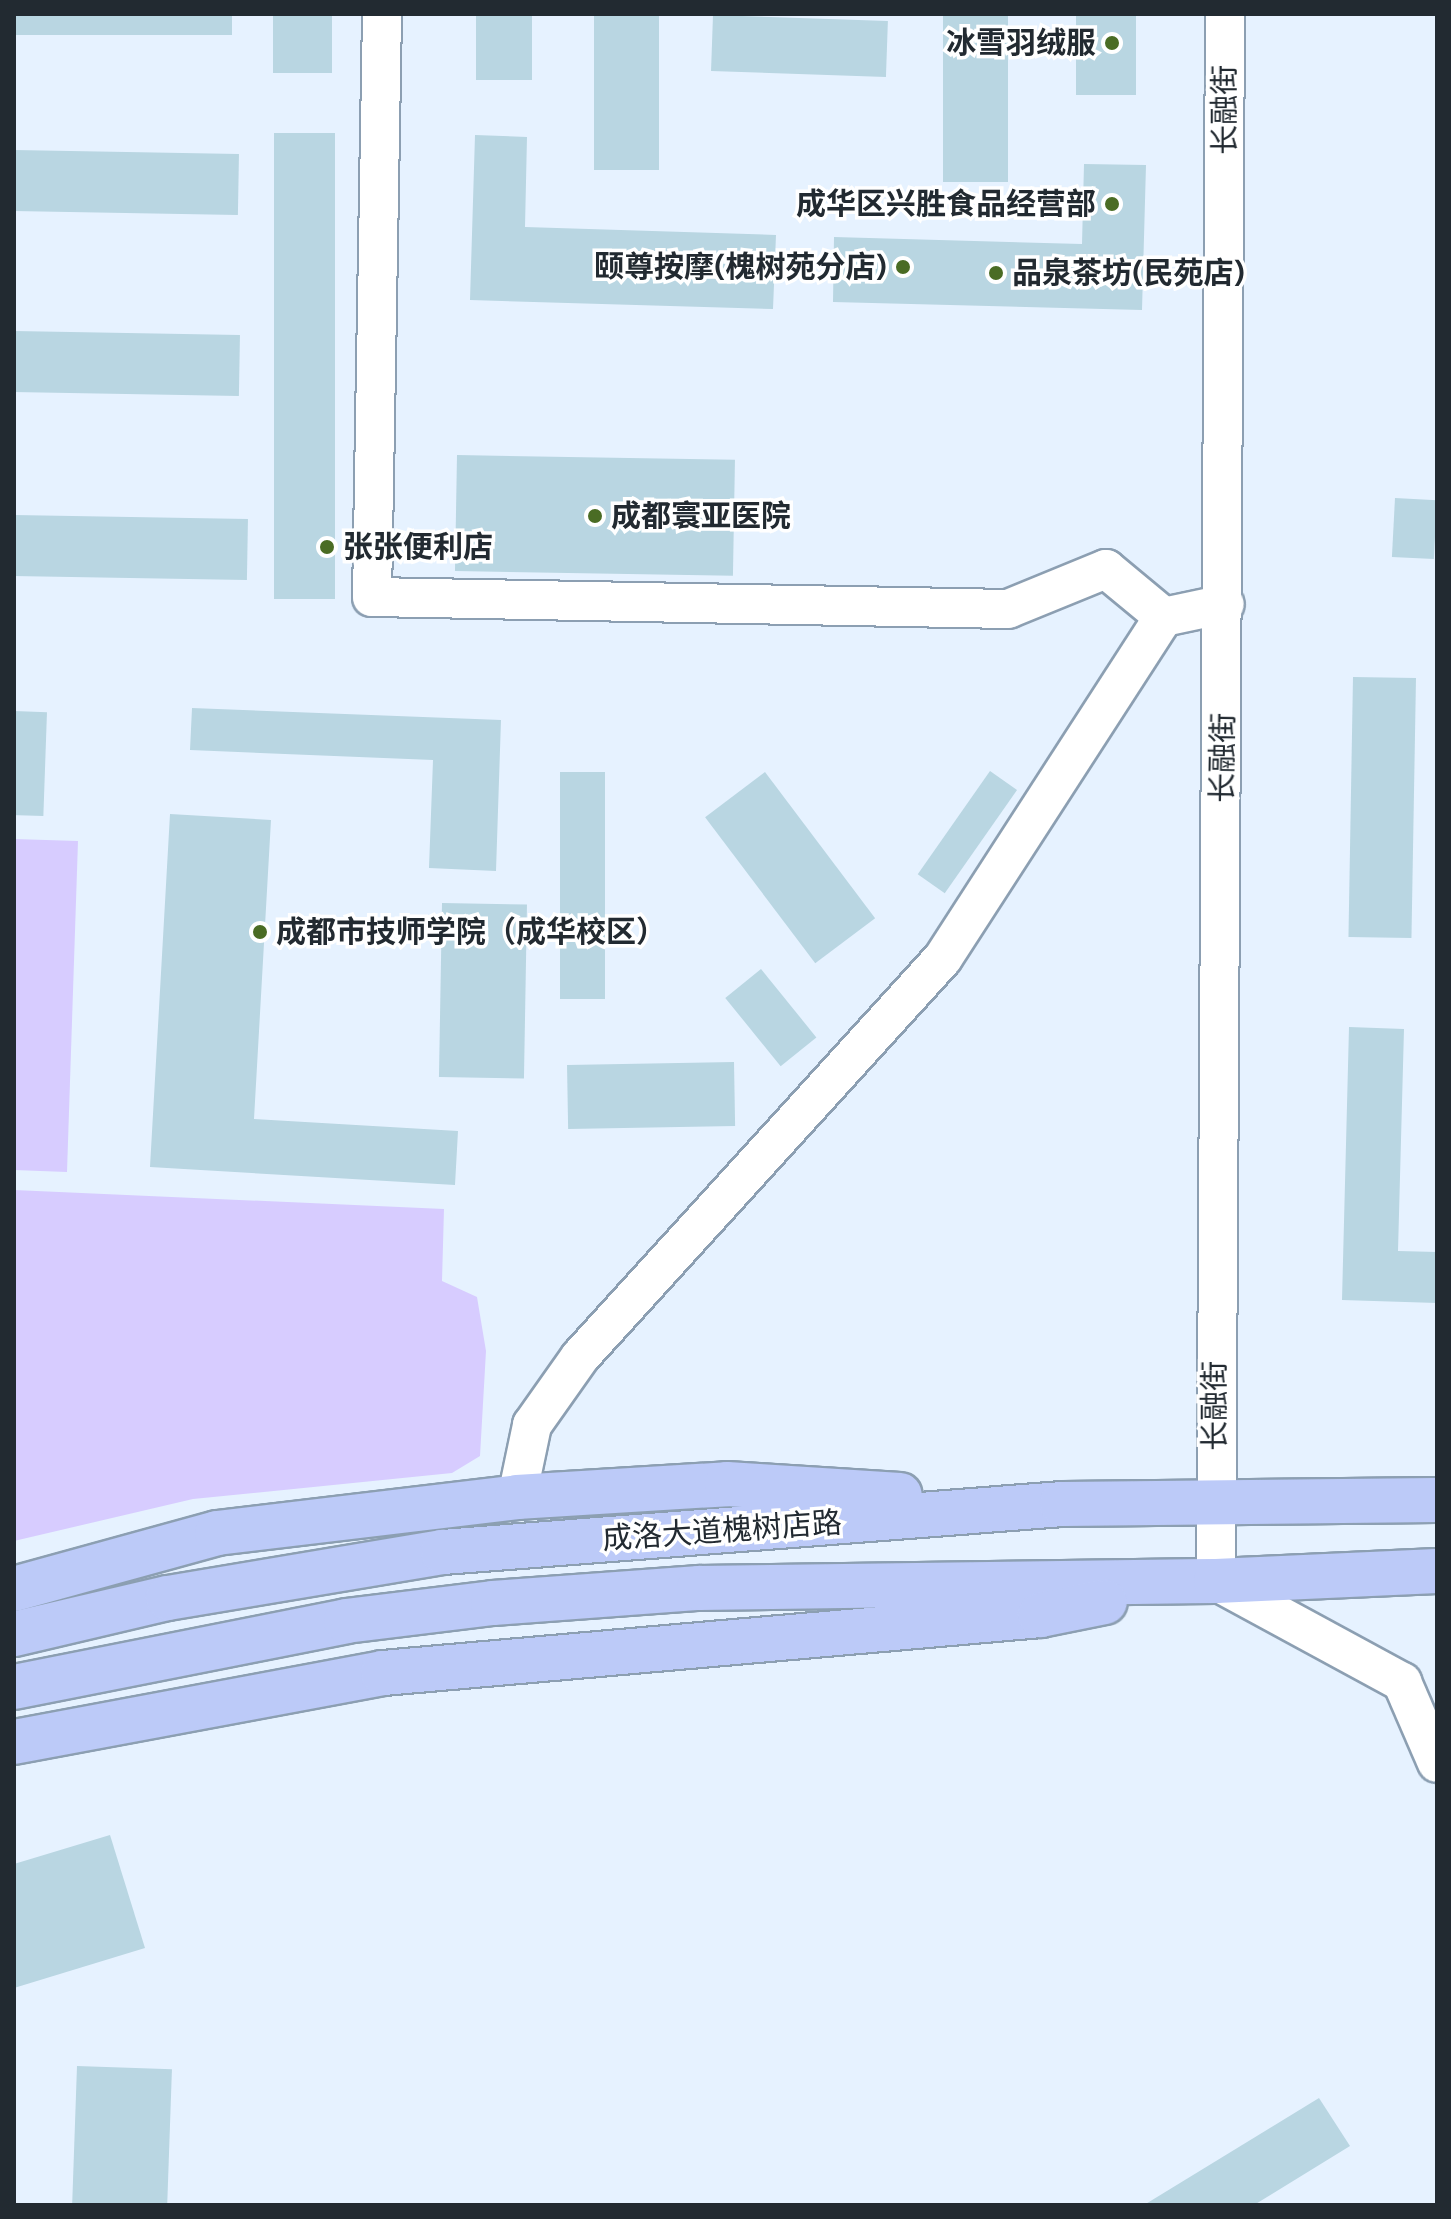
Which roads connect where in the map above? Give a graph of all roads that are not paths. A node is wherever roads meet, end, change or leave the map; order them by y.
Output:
1 (382, 14) edge
2 (1225, 14) edge
3 (1225, 604) junction
4 (1164, 617) junction
5 (517, 1497) junction
6 (1437, 1500) edge
7 (1215, 1502) junction
8 (1062, 1504) junction
9 (1437, 1571) edge
10 (1216, 1581) junction
11 (14, 1589) edge
12 (14, 1634) edge
13 (14, 1687) edge
14 (14, 1742) edge
15 (1437, 1763) edge

1 - 4 street
2 - 3 street, 长融街
3 - 4 street
3 - 7 street, 长融街
4 - 5 street
5 - 8 main road
5 - 11 main road
6 - 7 main road, 成洛大道槐树店路
7 - 8 main road, 成洛大道槐树店路
7 - 10 street, 长融街
8 - 12 main road, 成洛大道槐树店路
9 - 10 main road, 成洛大道槐树店路
10 - 13 main road, 成洛大道槐树店路
10 - 14 main road
10 - 15 street

